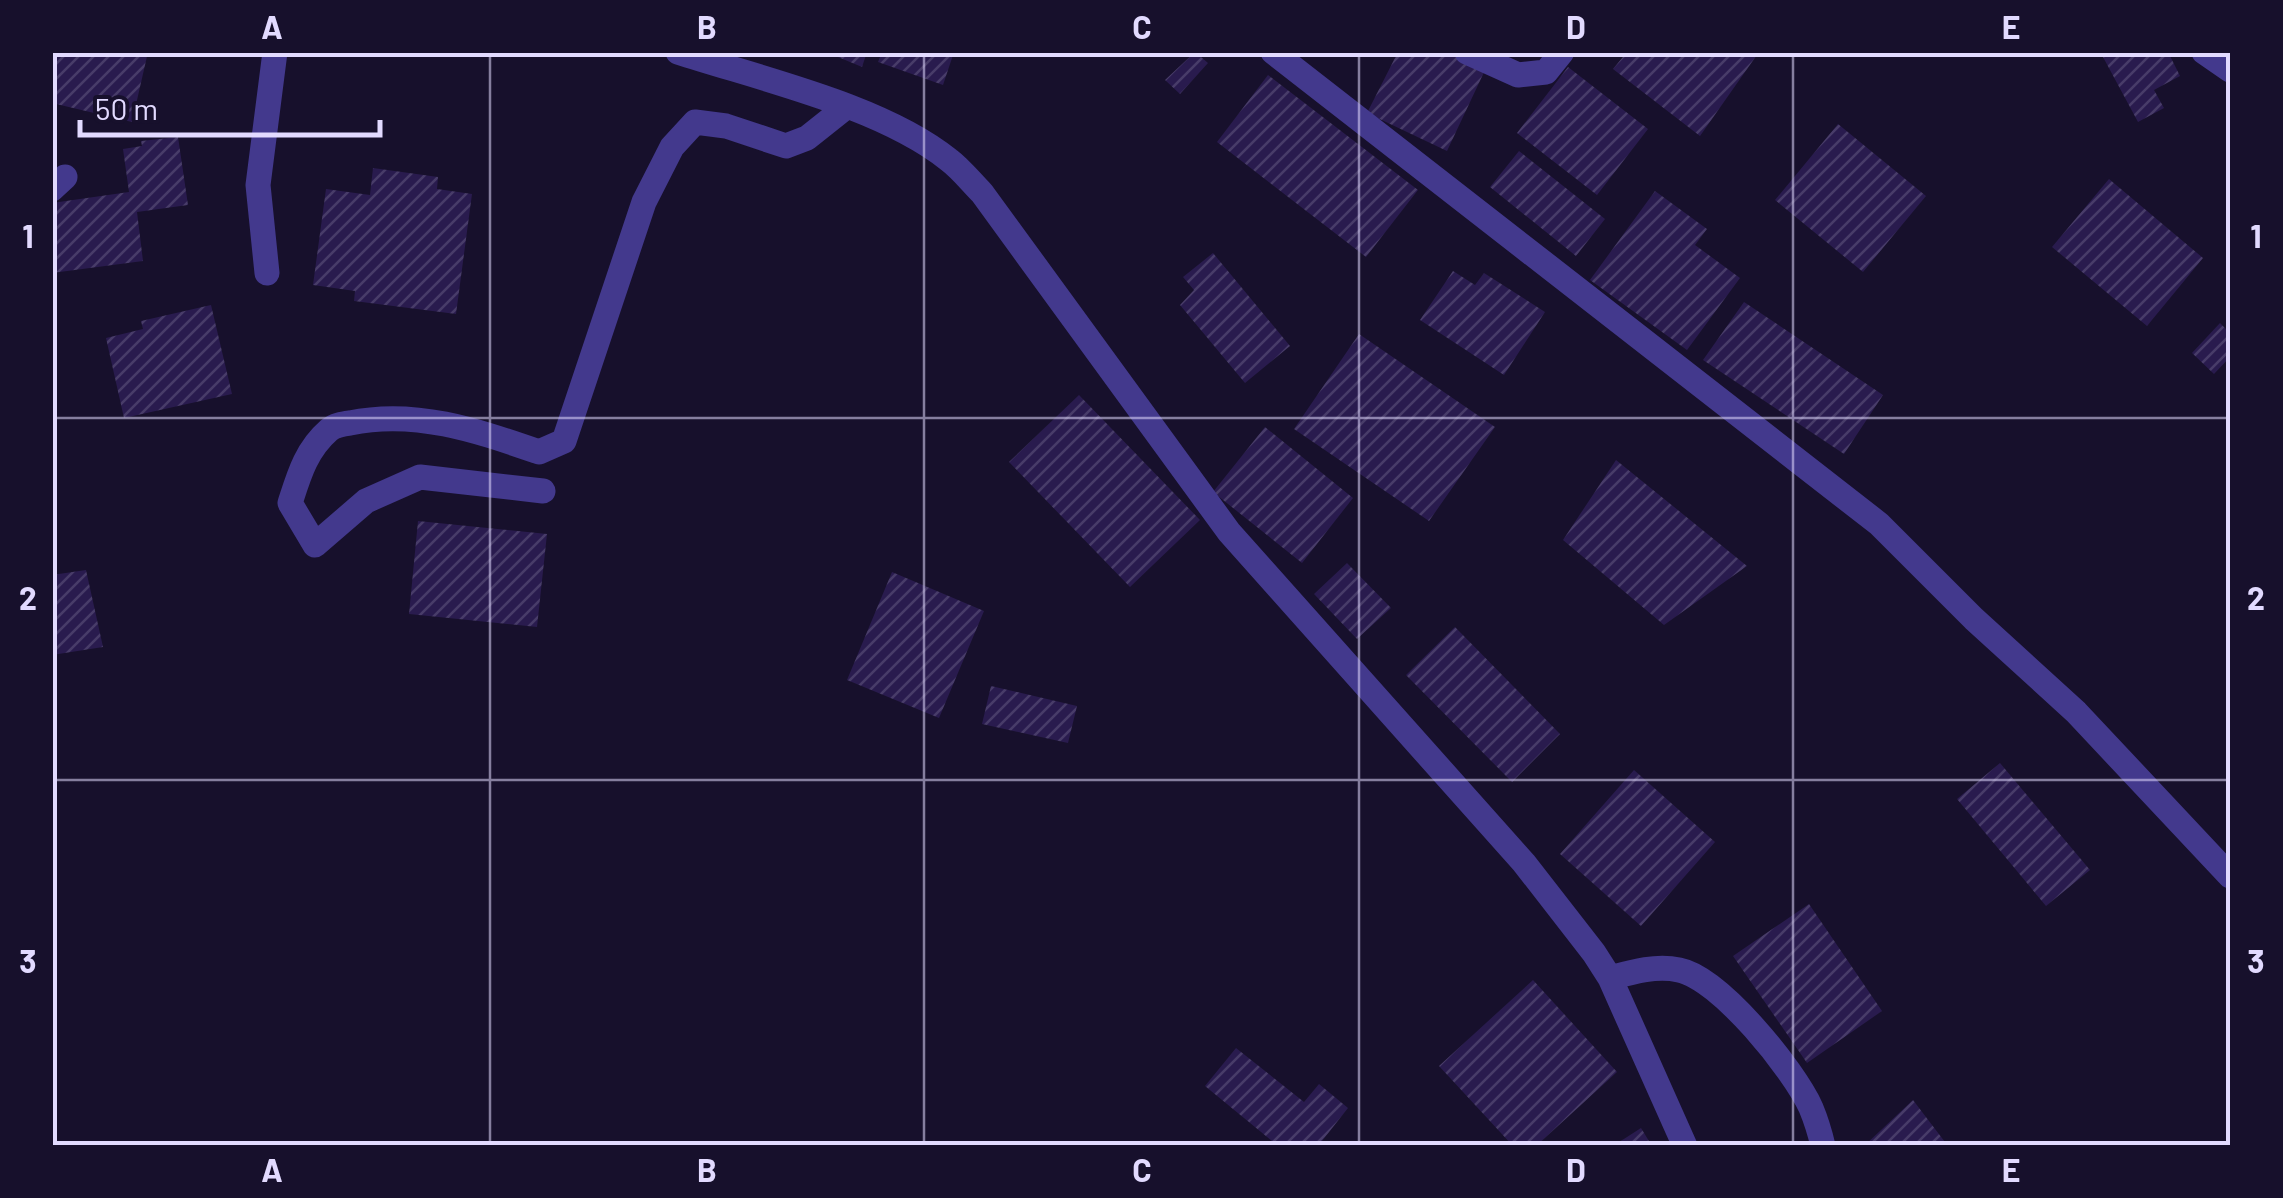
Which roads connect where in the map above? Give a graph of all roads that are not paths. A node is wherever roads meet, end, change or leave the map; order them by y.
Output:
1 (275, 52) edge
2 (678, 52) edge
3 (1274, 52) edge
4 (1467, 52) edge
5 (1562, 52) edge
6 (2204, 52) edge
7 (2230, 70) edge
8 (846, 106) junction
9 (267, 273) dead end
10 (542, 491) dead end
11 (2230, 876) edge
12 (1610, 978) junction
13 (1685, 1146) edge
14 (1823, 1146) edge

1 - 9 street
2 - 8 street
3 - 11 street
4 - 5 street
6 - 7 street
8 - 10 street
8 - 12 street
12 - 13 street
12 - 14 street

